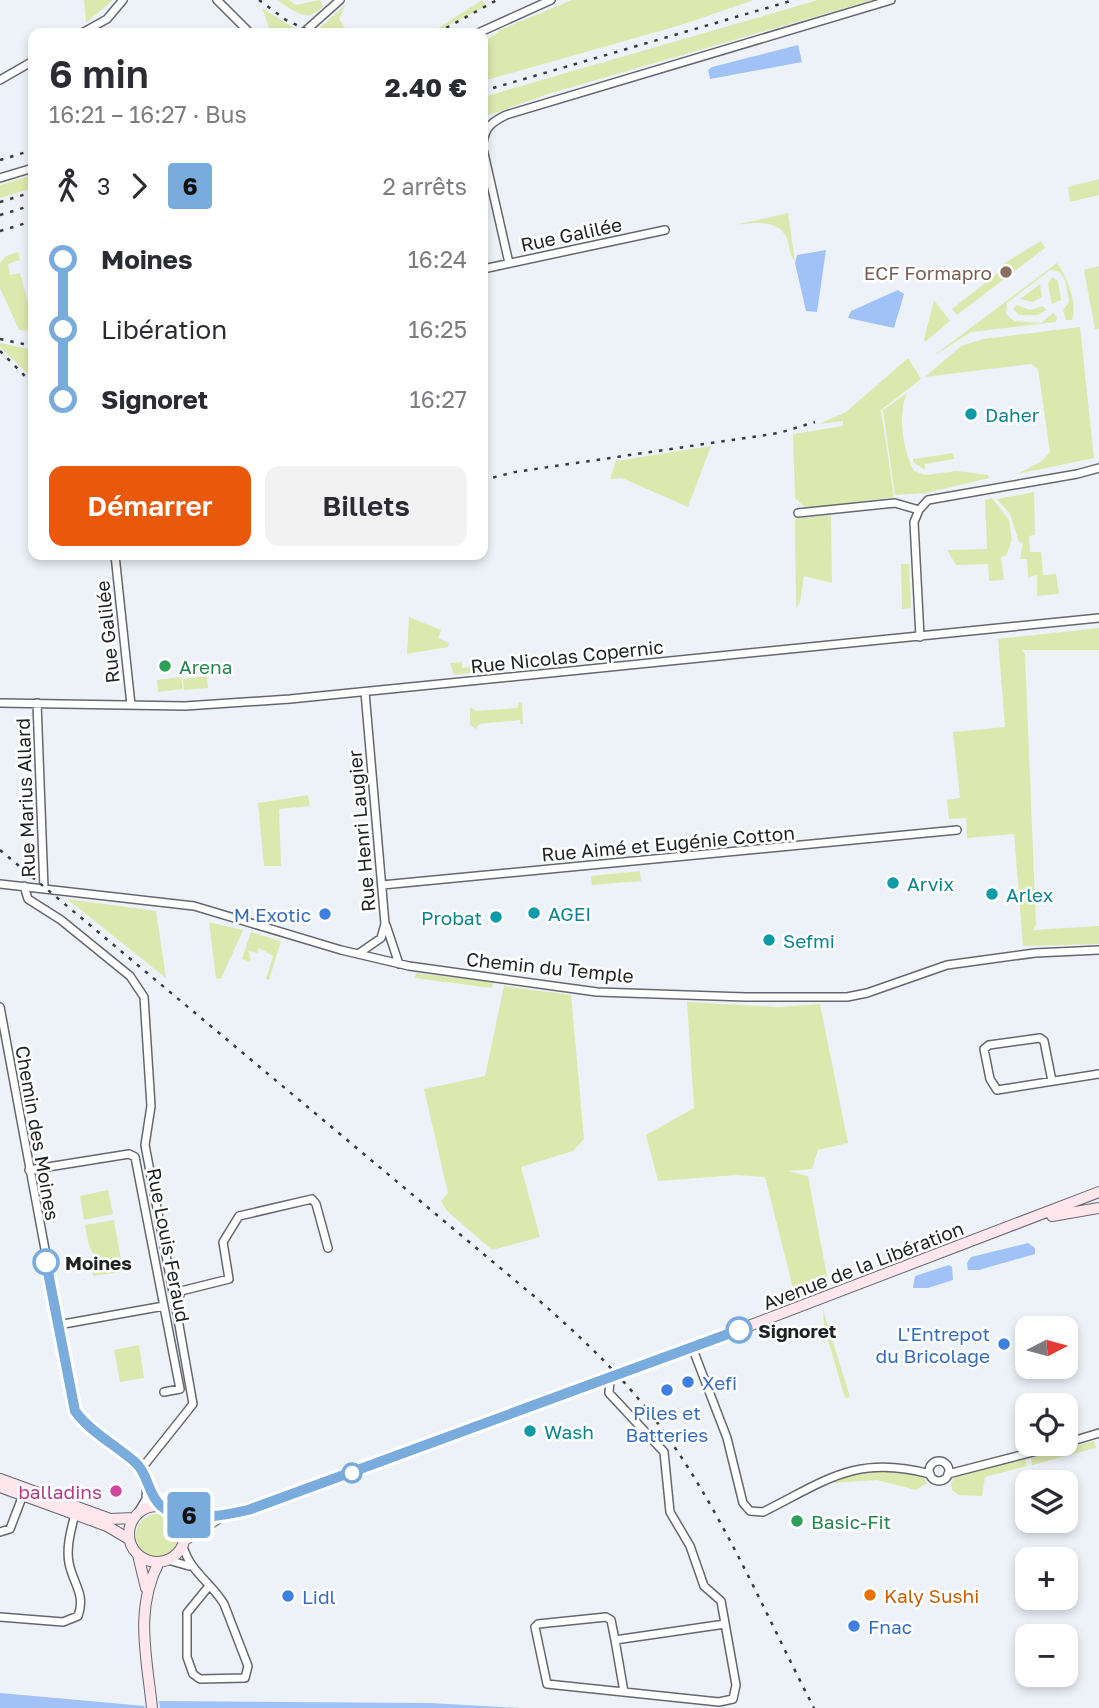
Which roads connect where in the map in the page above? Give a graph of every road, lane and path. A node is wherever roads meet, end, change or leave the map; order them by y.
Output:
1 (123, 0) edge
2 (217, 0) edge
3 (340, 0) edge
4 (551, 0) edge
5 (891, 0) edge
6 (91, 28) edge
7 (245, 28) edge
8 (309, 28) edge
9 (488, 28) edge
10 (28, 64) edge
11 (0, 80) edge
12 (488, 126) edge
13 (28, 170) edge
14 (488, 171) edge
15 (0, 178) edge
16 (665, 230) dead end
17 (509, 262) junction
18 (488, 268) edge
19 (1099, 468) edge
20 (919, 510) junction
21 (798, 513) dead end
22 (116, 560) edge
23 (1099, 618) edge
24 (920, 637) junction
25 (365, 692) junction
26 (0, 703) edge
27 (37, 703) junction
28 (131, 705) junction
29 (957, 830) dead end
30 (0, 884) edge
31 (382, 885) junction
32 (23, 886) junction
33 (44, 888) junction
34 (385, 924) junction
35 (1099, 950) edge
36 (357, 955) junction
37 (399, 964) junction
38 (0, 1007) edge
39 (1099, 1074) edge
40 (1052, 1081) junction
41 (29, 1170) junction
42 (1099, 1192) edge
43 (1099, 1208) edge
44 (1045, 1215) junction
45 (328, 1248) dead end
46 (178, 1299) junction
47 (164, 1306) junction
48 (58, 1325) junction
49 (692, 1347) junction
50 (610, 1378) junction
51 (595, 1384) junction
52 (164, 1392) dead end
53 (609, 1393) junction
54 (1099, 1433) edge
55 (1078, 1440) edge
56 (1020, 1456) edge
57 (931, 1464) junction
58 (142, 1468) junction
59 (910, 1469) junction
60 (948, 1471) junction
61 (930, 1474) junction
62 (0, 1479) edge
63 (147, 1481) junction
64 (15, 1485) junction
65 (0, 1487) edge
66 (23, 1495) junction
67 (44, 1498) junction
68 (160, 1506) junction
69 (75, 1509) junction
70 (136, 1515) junction
71 (178, 1515) junction
72 (220, 1517) junction
73 (0, 1532) edge
74 (129, 1539) junction
75 (184, 1543) junction
76 (138, 1555) junction
77 (163, 1561) junction
78 (189, 1566) junction
79 (209, 1586) junction
80 (146, 1591) junction
81 (0, 1617) edge
82 (725, 1623) junction
83 (615, 1640) junction
84 (624, 1692) junction
85 (152, 1708) edge

1 - 6 street
2 - 7 street
3 - 8 street
4 - 9 street
5 - 12 street
10 - 11 street
13 - 15 street
14 - 17 street
16 - 17 street, Rue Galilée
17 - 18 street, Rue Galilée
19 - 20 street
20 - 21 street
20 - 24 street
22 - 28 street, Rue Galilée
23 - 24 street, Rue Nicolas Copernic
24 - 25 street, Rue Nicolas Copernic
25 - 28 street, Rue Nicolas Copernic
25 - 31 street, Rue Henri Laugier
26 - 27 street, Rue Nicolas Copernic
27 - 28 street, Rue Nicolas Copernic
27 - 33 street, Rue Marius Allard
29 - 31 street, Rue Aimé et Eugénie Cotton
30 - 32 street, Rue Marius Allard
31 - 34 street, Rue Henri Laugier
32 - 33 street, Rue Marius Allard
32 - 46 street
33 - 36 street, Chemin du Temple
34 - 36 street, Rue Henri Laugier
34 - 37 street
35 - 37 street, Chemin du Temple
36 - 37 street, Chemin du Temple
38 - 41 street, Chemin des Moines
39 - 40 street
40 - 40 street
41 - 47 street, Rue Louis Feraud
41 - 48 street, Chemin des Moines
42 - 44 main road, Avenue de la Libération
43 - 44 main road, Avenue de la Libération
44 - 49 main road, Avenue de la Libération
45 - 46 street
46 - 58 street
47 - 48 street
47 - 52 street, Rue Louis Feraud
48 - 58 street, Chemin des Moines
49 - 50 main road, Avenue de la Libération
49 - 59 street
50 - 51 main road, Avenue de la Libération
50 - 53 street
51 - 53 street
51 - 72 main road, Avenue de la Libération
53 - 82 street
54 - 55 street
56 - 60 street
57 - 59 street
57 - 60 street
57 - 61 street
58 - 63 street
59 - 61 street
60 - 61 street
62 - 64 main road
63 - 68 street
63 - 70 street
64 - 66 main road
64 - 67 main road
65 - 66 main road
66 - 67 main road
66 - 73 street
67 - 69 main road
68 - 70 main road
68 - 71 main road
69 - 70 main road
69 - 74 main road
69 - 81 street
70 - 74 main road
71 - 72 main road, Avenue de la Libération
71 - 75 main road
72 - 75 main road, Avenue de la Libération
74 - 76 main road
75 - 77 main road
75 - 78 street
76 - 77 main road
76 - 80 main road
77 - 78 street
77 - 80 main road
78 - 79 street
79 - 79 street
80 - 85 main road
82 - 83 street
82 - 84 street
83 - 84 street
83 - 84 street

